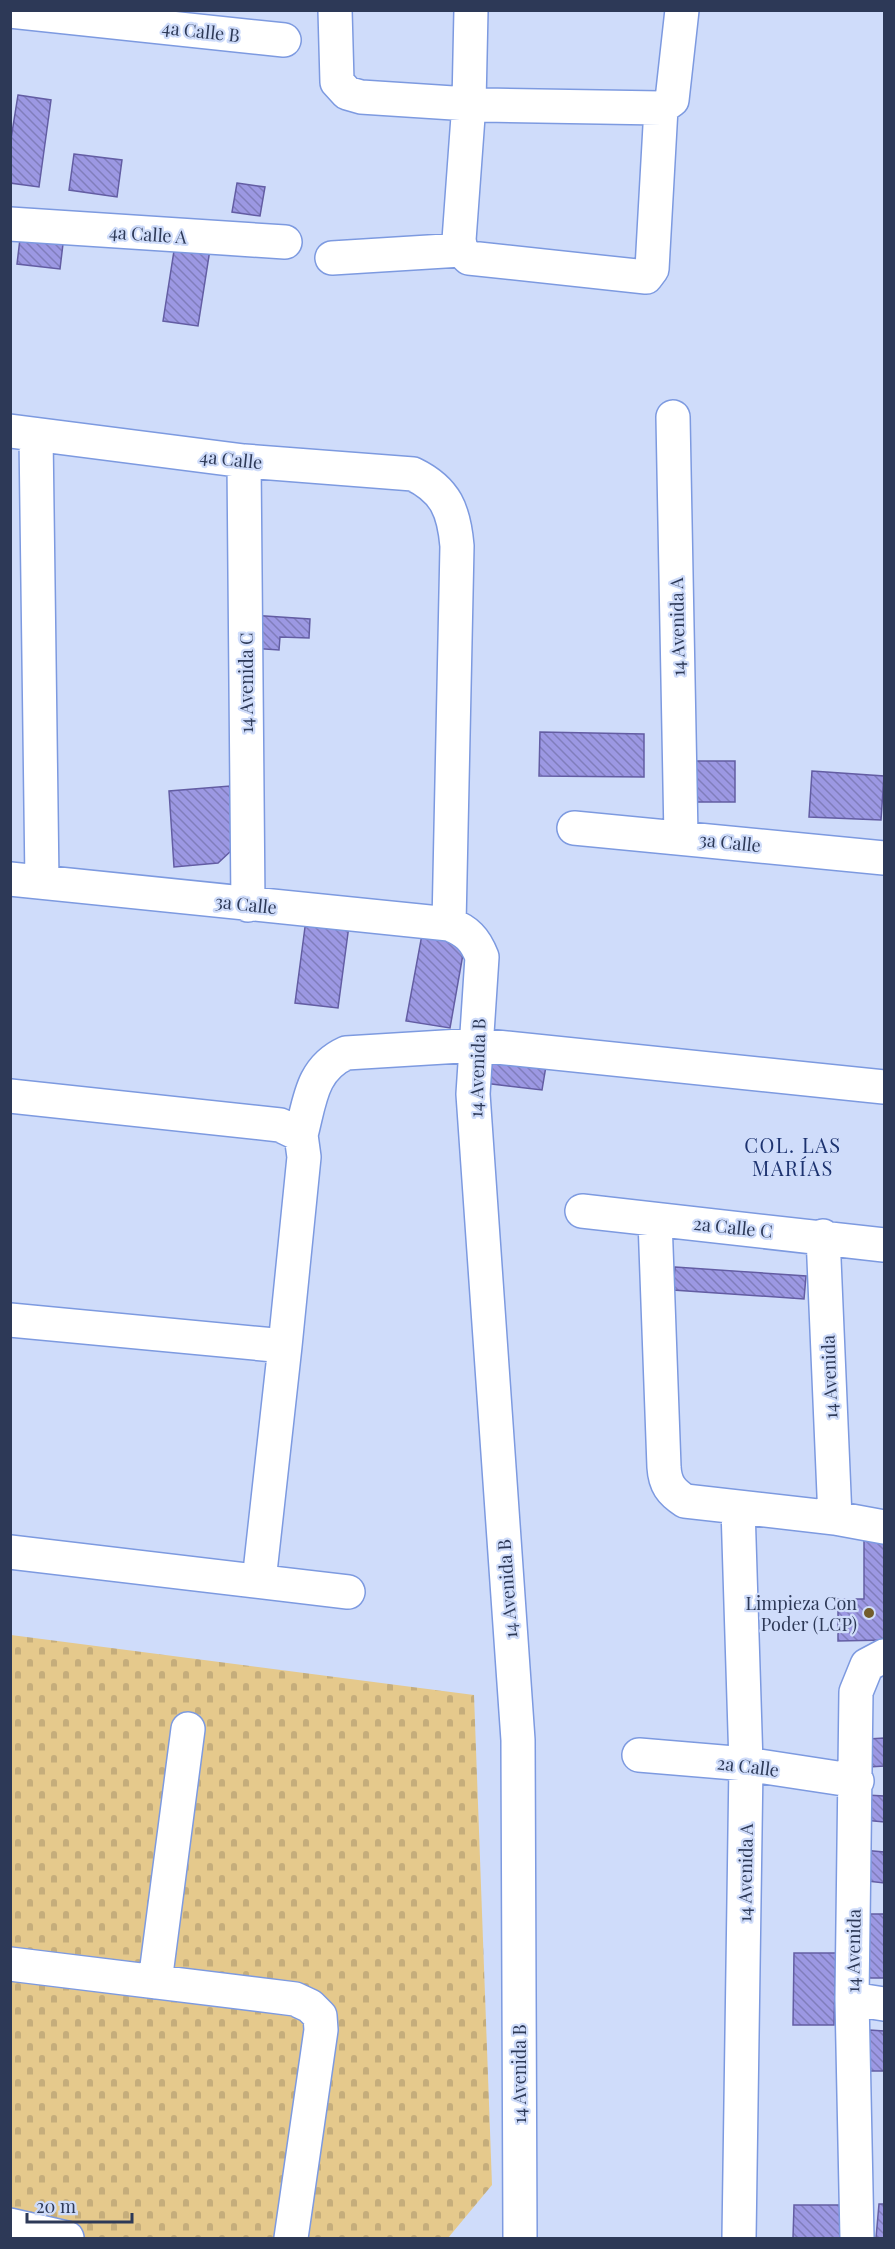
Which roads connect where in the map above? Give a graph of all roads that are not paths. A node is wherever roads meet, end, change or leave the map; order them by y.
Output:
1 (335, 10) edge
2 (471, 10) edge
3 (682, 10) edge
4 (10, 11) edge
5 (284, 40) dead end
6 (469, 103) junction
7 (661, 108) junction
8 (10, 224) edge
9 (285, 242) dead end
10 (460, 250) junction
11 (332, 258) dead end
12 (673, 417) dead end
13 (23, 433) edge
14 (244, 461) junction
15 (574, 828) dead end
16 (681, 837) junction
17 (885, 858) edge
18 (26, 880) edge
19 (248, 905) junction
20 (449, 924) junction
21 (476, 942) joint
22 (477, 1045) junction
23 (885, 1087) edge
24 (10, 1096) edge
25 (301, 1135) junction
26 (582, 1211) dead end
27 (655, 1220) junction
28 (823, 1236) junction
29 (885, 1245) edge
30 (10, 1320) edge
31 (285, 1346) junction
32 (738, 1508) junction
33 (835, 1518) junction
34 (885, 1527) edge
35 (10, 1552) edge
36 (259, 1581) junction
37 (348, 1592) dead end
38 (876, 1661) edge
39 (188, 1729) dead end
40 (639, 1755) dead end
41 (746, 1764) junction
42 (857, 1780) junction
43 (10, 1964) edge
44 (155, 1982) junction
45 (852, 1999) junction
46 (885, 2004) edge
47 (10, 2225) edge
48 (67, 2238) edge
49 (291, 2238) edge
50 (520, 2238) edge
51 (739, 2238) edge
52 (857, 2238) edge

1 - 6 street
2 - 6 street
3 - 7 street
4 - 5 street, 4a Calle B
6 - 7 street
6 - 10 street
7 - 10 street
8 - 9 street, 4a Calle A
10 - 11 street
12 - 16 street, 14 Avenida A
13 - 14 street, 4a Calle
13 - 18 street
14 - 19 street, 14 Avenida C
14 - 20 street, 4a Calle
15 - 16 street, 3a Calle
16 - 17 street, 3a Calle
18 - 19 street, 3a Calle
19 - 20 street, 3a Calle
20 - 21 street, 3a Calle
21 - 22 street, 14 Avenida B
22 - 23 street
22 - 25 street
22 - 50 street, 14 Avenida B
24 - 25 street
25 - 31 street
26 - 27 street, 2a Calle C
27 - 28 street, 2a Calle C
27 - 32 street
28 - 29 street, 2a Calle C
28 - 33 street, 14 Avenida
30 - 31 street
31 - 36 street
32 - 33 street
32 - 41 street, 14 Avenida A
33 - 34 street
35 - 36 street
36 - 37 street
38 - 42 street, 14 Avenida
39 - 44 street
40 - 41 street, 2a Calle
41 - 42 street, 2a Calle
41 - 51 street, 14 Avenida A
42 - 45 street, 14 Avenida
43 - 44 street
44 - 49 street
45 - 46 street
45 - 52 street, 14 Avenida
47 - 48 street

